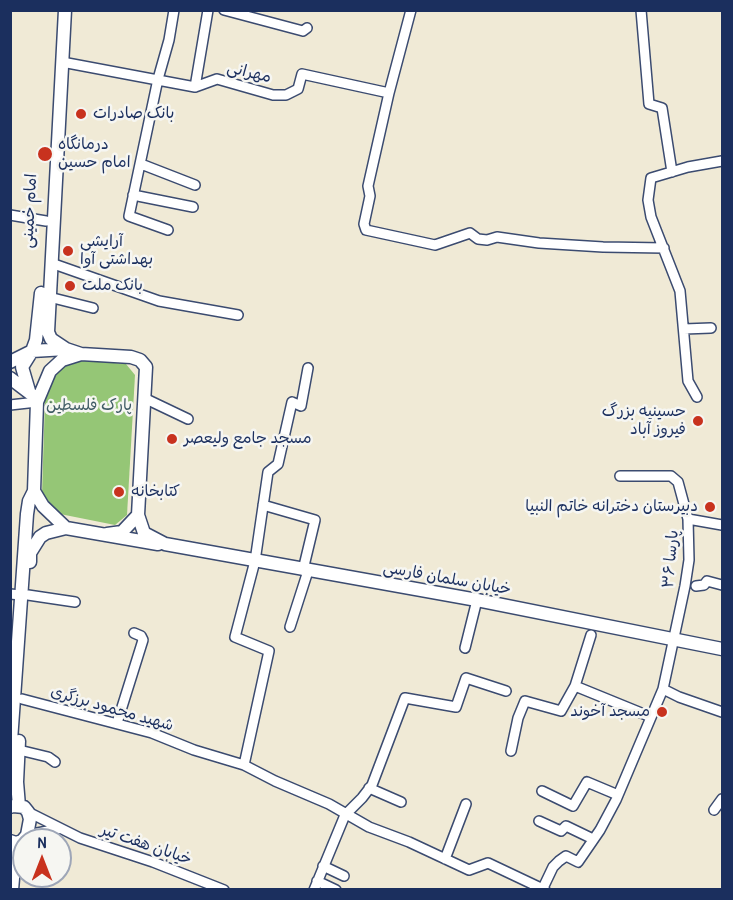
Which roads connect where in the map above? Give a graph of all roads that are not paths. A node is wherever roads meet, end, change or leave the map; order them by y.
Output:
1 (58, 10) edge
2 (66, 10) edge
3 (174, 10) edge
4 (208, 10) edge
5 (224, 10) edge
6 (411, 10) edge
7 (641, 10) edge
8 (307, 28) dead end
9 (62, 62) junction
10 (158, 79) junction
11 (195, 87) junction
12 (388, 93) junction
13 (723, 161) edge
14 (141, 164) junction
15 (672, 172) junction
16 (195, 185) dead end
17 (133, 195) junction
18 (194, 207) dead end
19 (10, 215) edge
20 (46, 221) junction
21 (168, 230) dead end
22 (664, 248) junction
23 (51, 263) junction
24 (49, 297) junction
25 (93, 308) dead end
26 (238, 315) dead end
27 (711, 328) dead end
28 (684, 329) junction
29 (34, 346) junction
30 (66, 349) junction
31 (81, 354) junction
32 (10, 362) edge
33 (308, 368) dead end
34 (10, 378) edge
35 (29, 391) junction
36 (697, 397) dead end
37 (144, 398) junction
38 (37, 402) junction
39 (10, 405) edge
40 (188, 419) dead end
41 (620, 476) dead end
42 (34, 491) junction
43 (263, 505) junction
44 (138, 515) junction
45 (688, 519) junction
46 (723, 525) edge
47 (66, 528) junction
48 (101, 535) junction
49 (165, 544) junction
50 (255, 561) junction
51 (305, 570) junction
52 (723, 585) edge
53 (696, 586) dead end
54 (20, 595) edge
55 (477, 600) junction
56 (75, 602) dead end
57 (290, 627) dead end
58 (134, 633) dead end
59 (591, 634) dead end
60 (674, 639) junction
61 (14, 644) edge
62 (465, 648) dead end
63 (723, 649) edge
64 (575, 686) junction
65 (663, 689) junction
66 (506, 691) dead end
67 (22, 699) junction
68 (723, 712) edge
69 (651, 717) junction
70 (117, 723) junction
71 (511, 751) dead end
72 (15, 752) edge
73 (55, 762) dead end
74 (243, 765) junction
75 (369, 788) junction
76 (542, 791) dead end
77 (618, 795) junction
78 (723, 799) edge
79 (401, 802) dead end
80 (466, 804) dead end
81 (19, 808) edge
82 (714, 810) dead end
83 (348, 816) junction
84 (539, 821) dead end
85 (28, 828) edge
86 (56, 828) edge
87 (72, 834) edge
88 (593, 839) junction
89 (445, 859) junction
90 (323, 866) junction
91 (344, 876) dead end
92 (316, 885) edge
93 (544, 889) edge
94 (224, 890) edge
95 (336, 890) edge

1 - 20 main road, امام خمینی
2 - 9 main road, امام خمینی
3 - 10 street
4 - 11 street
5 - 8 street
6 - 12 street
7 - 15 street
9 - 10 street, مهرانی
9 - 23 main road, امام خمینی
10 - 11 street, مهرانی
10 - 14 street
11 - 12 street, مهرانی
12 - 22 street
13 - 15 street
14 - 16 street
14 - 17 street
15 - 22 street
17 - 18 street
17 - 21 street
19 - 20 street
20 - 29 main road, امام خمینی
22 - 28 street
23 - 24 main road, امام خمینی
23 - 26 street
24 - 25 street
24 - 30 main road, امام خمینی
27 - 28 street
28 - 36 street
29 - 30 main road
29 - 32 main road
29 - 35 main road, امام خمینی
30 - 31 main road
31 - 37 main road
31 - 38 main road
33 - 43 street
34 - 35 main road
35 - 38 main road
37 - 40 street
37 - 44 main road
38 - 39 street
38 - 42 main road
41 - 45 street, پارسا ۳۶
42 - 47 main road
42 - 54 main road
43 - 50 street
43 - 51 street
44 - 48 main road
44 - 49 main road
45 - 46 street
45 - 60 street, پارسا ۳۶
47 - 48 main road, خیابان سلمان فارسی
47 - 54 main road
48 - 49 main road, خیابان سلمان فارسی
49 - 50 main road, خیابان سلمان فارسی
50 - 51 main road, خیابان سلمان فارسی
50 - 74 street
51 - 55 main road, خیابان سلمان فارسی
51 - 57 street
52 - 53 street
54 - 56 street
54 - 61 main road
54 - 67 main road
55 - 60 main road, خیابان سلمان فارسی
55 - 62 street
58 - 70 street
59 - 64 street
60 - 63 main road, خیابان سلمان فارسی
60 - 65 street, پارسا ۳۶
61 - 72 main road
64 - 69 street
64 - 71 street
65 - 68 street
65 - 69 street, پارسا ۳۶
66 - 75 street
67 - 70 street, شهید محمود برزگری
67 - 72 main road
69 - 77 street, پارسا ۳۶
70 - 74 street, شهید محمود برزگری
72 - 73 street
72 - 81 main road
74 - 83 street, شهید محمود برزگری
75 - 79 street
75 - 83 street
76 - 77 street
77 - 88 street, پارسا ۳۶
78 - 82 street
80 - 89 street
81 - 85 main road
81 - 86 street, خیابان هفت تیر
83 - 89 street, شهید محمود برزگری
83 - 90 street
84 - 88 street
87 - 94 street, خیابان هفت تیر
88 - 93 street, پارسا ۳۶
89 - 93 street, شهید محمود برزگری
90 - 91 street
90 - 92 street
92 - 95 street

